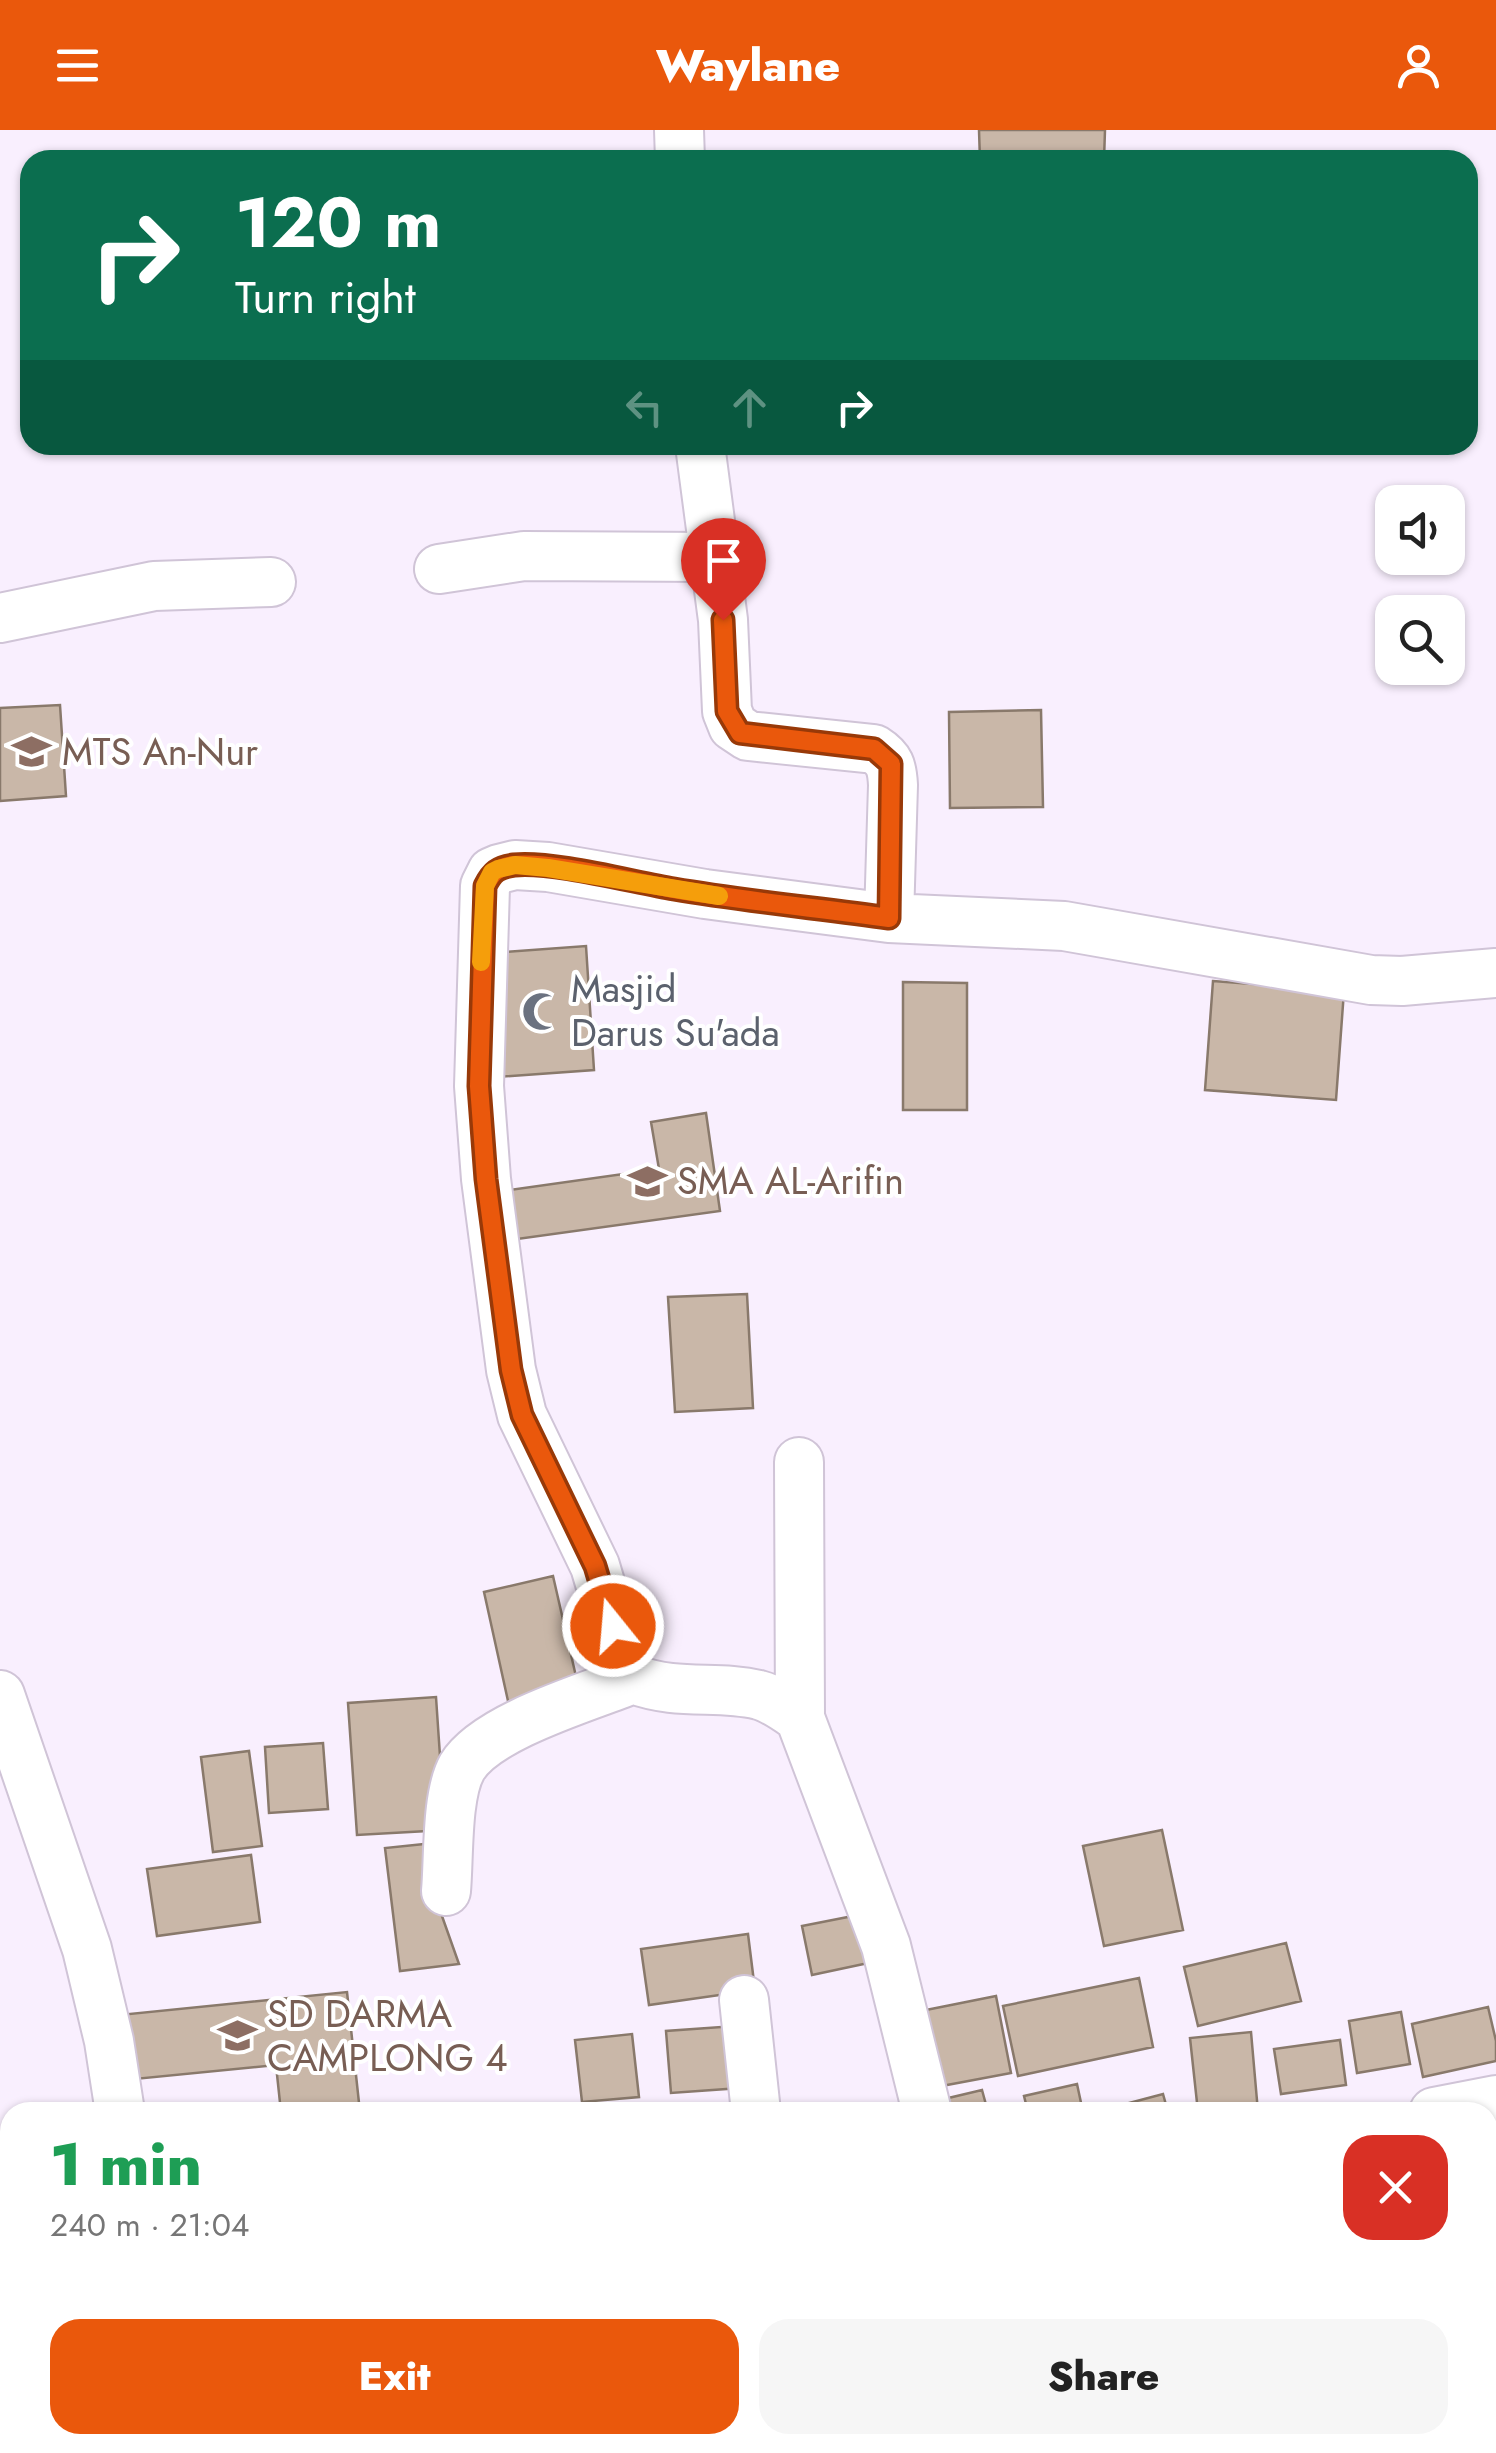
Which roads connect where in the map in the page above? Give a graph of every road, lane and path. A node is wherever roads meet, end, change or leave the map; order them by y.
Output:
1 (701, 455) edge
2 (713, 557) junction
3 (439, 569) dead end
4 (272, 582) dead end
5 (0, 618) edge
6 (889, 918) junction
7 (1496, 973) edge
8 (798, 1462) dead end
9 (634, 1678) junction
10 (0, 1696) edge
11 (800, 1718) junction
12 (446, 1891) dead end
13 (744, 2000) dead end
14 (118, 2102) edge
15 (755, 2102) edge
16 (925, 2102) edge

1 - 2 street
2 - 3 street
2 - 6 street
4 - 5 street
6 - 7 street
6 - 9 street
8 - 11 street
9 - 11 street
9 - 12 street
10 - 14 street
11 - 16 street
13 - 15 street

